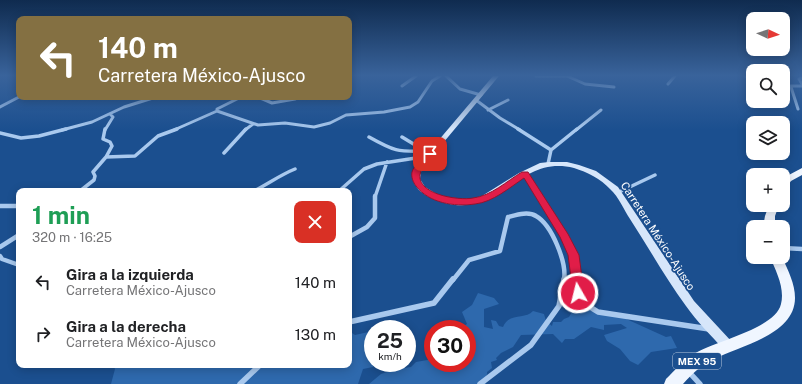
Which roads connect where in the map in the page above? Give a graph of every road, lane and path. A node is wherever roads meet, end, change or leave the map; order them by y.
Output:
1 (423, 94) edge
2 (471, 94) edge
3 (481, 94) edge
4 (793, 94) edge
5 (478, 98) junction
6 (16, 99) edge
7 (147, 100) edge
8 (235, 100) edge
9 (262, 100) edge
10 (289, 100) edge
11 (508, 100) dead end
12 (0, 107) edge
13 (798, 109) dead end
14 (488, 110) junction
15 (601, 110) dead end
16 (217, 111) junction
17 (110, 114) junction
18 (253, 124) junction
19 (0, 133) edge
20 (402, 137) dead end
21 (369, 138) dead end
22 (551, 150) junction
23 (224, 153) dead end
24 (428, 154) junction
25 (106, 157) junction
26 (386, 162) junction
27 (548, 164) junction
28 (295, 169) dead end
29 (802, 171) edge
30 (525, 174) junction
31 (655, 175) dead end
32 (790, 178) edge
33 (84, 188) edge
34 (260, 188) edge
35 (342, 188) edge
36 (617, 193) junction
37 (0, 206) edge
38 (16, 206) edge
39 (352, 235) edge
40 (16, 237) edge
41 (1, 248) edge
42 (790, 248) edge
43 (802, 249) edge
44 (0, 256) edge
45 (16, 264) edge
46 (779, 264) edge
47 (352, 321) edge
48 (712, 329) junction
49 (728, 346) junction
50 (257, 368) edge
51 (687, 370) junction
52 (240, 384) edge
53 (480, 384) edge
54 (672, 384) edge
55 (700, 384) edge

1 - 18 street
2 - 5 street
3 - 5 main road, Carretera México-Ajusco
4 - 13 street
5 - 14 street
5 - 24 main road, Carretera México-Ajusco
6 - 12 street
7 - 17 street
8 - 16 street
9 - 10 street
11 - 14 street
14 - 22 street
15 - 22 street
16 - 18 street
16 - 25 street
17 - 19 street
17 - 25 street
18 - 23 street
20 - 24 street
21 - 24 street
22 - 27 street
24 - 26 street
24 - 30 main road, Carretera México-Ajusco
25 - 33 street
26 - 35 street
26 - 39 street
27 - 30 main road, Carretera México-Ajusco
27 - 36 main road, Carretera México-Ajusco
28 - 34 street
29 - 32 main road
30 - 48 street
31 - 36 street
36 - 48 main road, Carretera México-Ajusco
37 - 38 street
40 - 41 street
42 - 43 street
44 - 45 street
46 - 49 main road, MEX 95
47 - 53 street
48 - 49 main road, Carretera México-Ajusco
49 - 51 main road, MEX 95
50 - 52 street
51 - 54 main road, MEX 95
51 - 55 street

